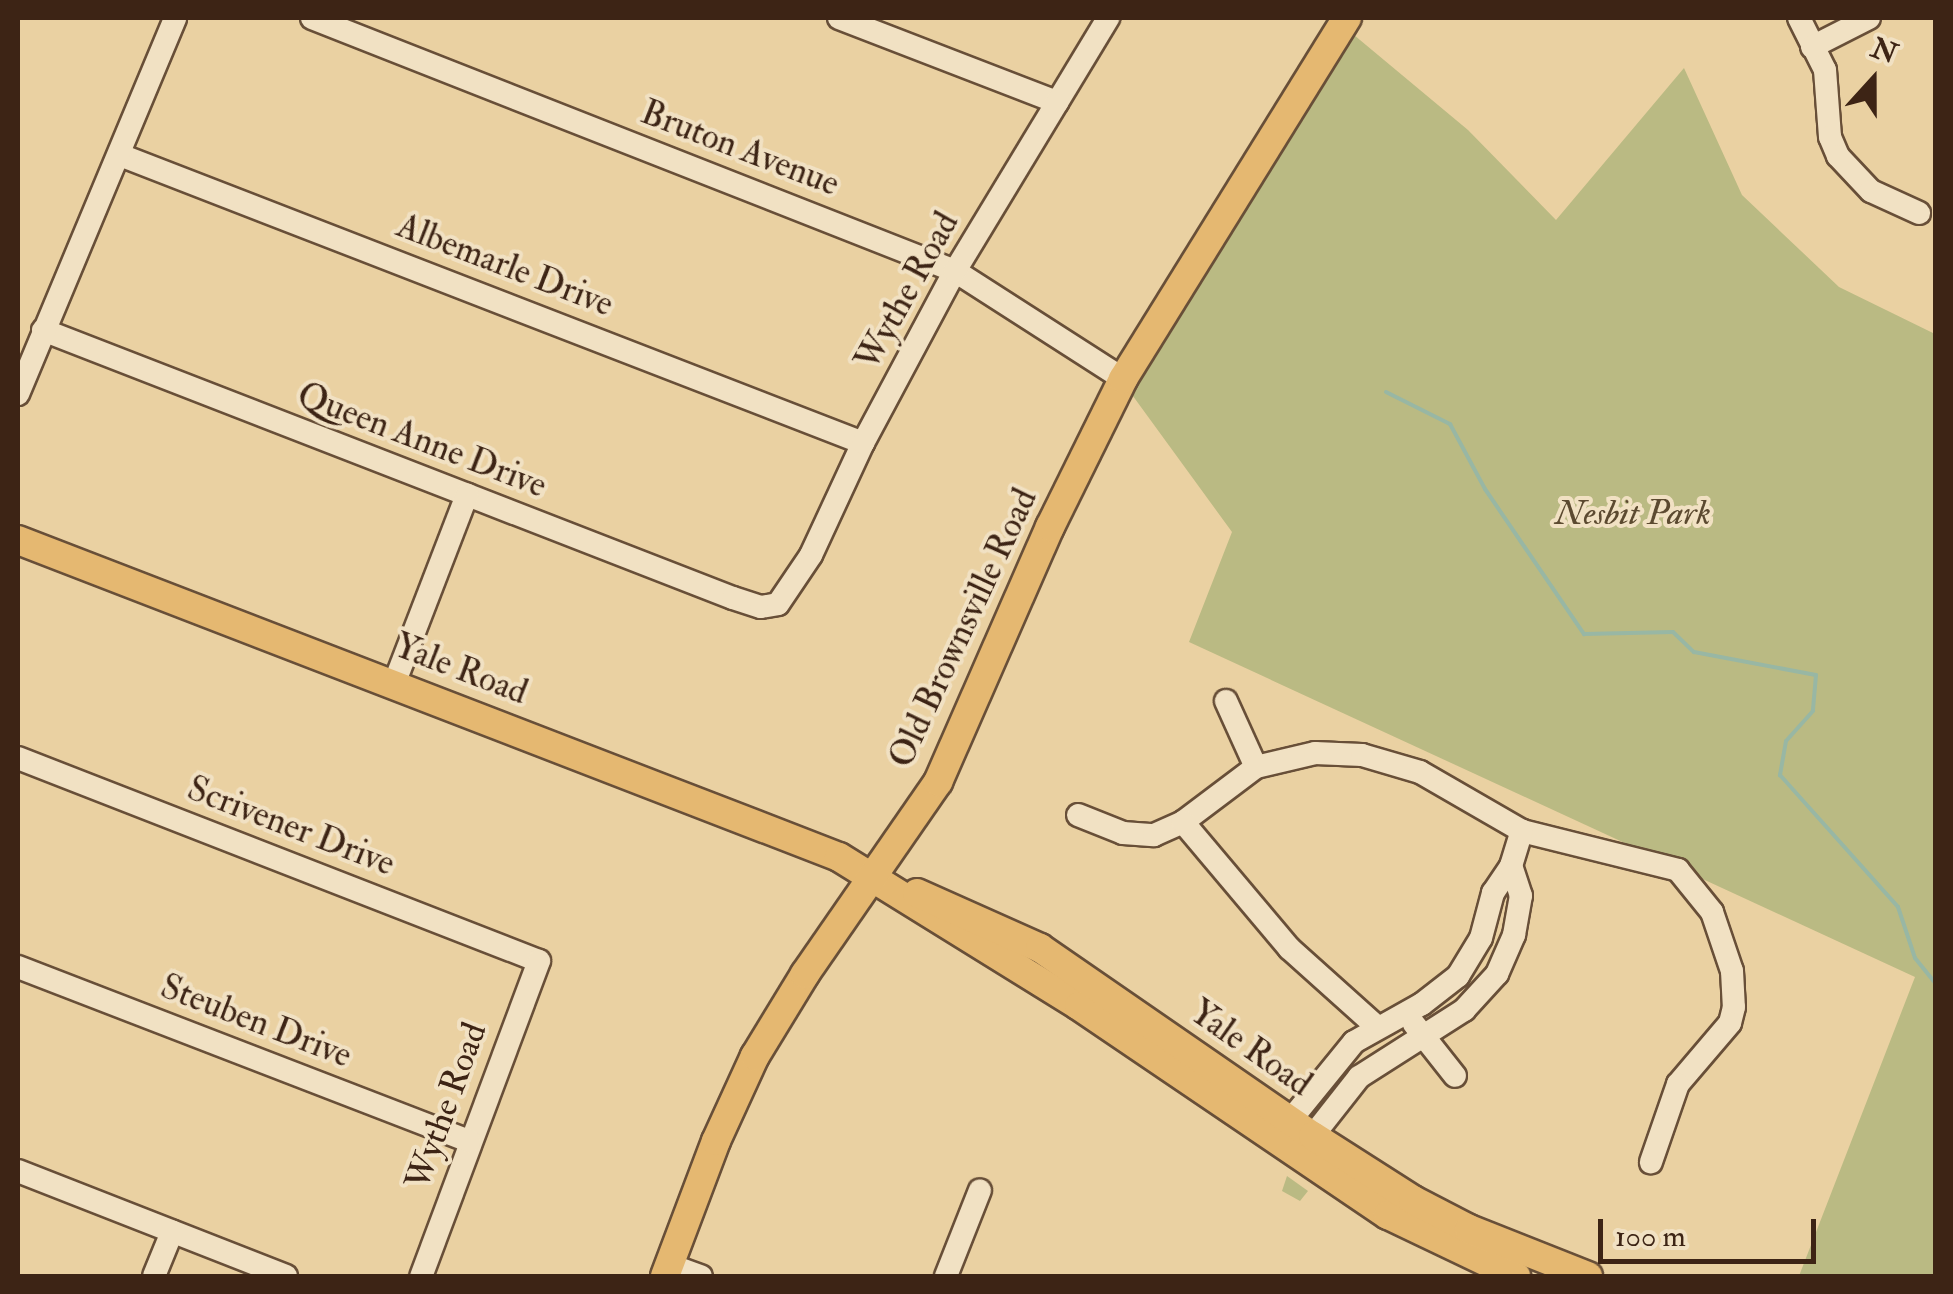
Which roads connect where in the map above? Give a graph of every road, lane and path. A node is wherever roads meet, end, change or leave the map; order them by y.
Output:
1 (175, 18) edge
2 (312, 18) edge
3 (840, 18) edge
4 (1108, 18) edge
5 (1347, 18) edge
6 (1799, 18) edge
7 (1869, 18) edge
8 (1812, 46) junction
9 (1057, 102) junction
10 (120, 155) junction
11 (1919, 213) dead end
12 (955, 270) junction
13 (43, 330) junction
14 (1123, 379) junction
15 (18, 394) edge
16 (863, 442) junction
17 (467, 495) junction
18 (18, 540) edge
19 (778, 604) joint
20 (394, 684) junction
21 (1226, 701) dead end
22 (18, 758) edge
23 (1256, 767) junction
24 (1078, 815) dead end
25 (1183, 822) junction
26 (1522, 831) junction
27 (1511, 866) junction
28 (873, 877) junction
29 (538, 960) joint
30 (18, 967) edge
31 (1406, 1014) junction
32 (1377, 1027) junction
33 (1422, 1036) junction
34 (1455, 1076) dead end
35 (1294, 1138) junction
36 (470, 1140) junction
37 (1652, 1162) dead end
38 (18, 1172) edge
39 (980, 1190) dead end
40 (172, 1232) junction
41 (667, 1270) edge
42 (154, 1276) edge
43 (286, 1276) edge
44 (421, 1276) edge
45 (701, 1276) edge
46 (946, 1276) edge
47 (1516, 1276) edge
48 (1588, 1276) edge

1 - 10 street
2 - 12 street, Bruton Avenue
3 - 9 street
4 - 9 street, Wythe Road
5 - 14 main road, Old Brownsville Road
6 - 8 street
7 - 8 street
8 - 11 street
9 - 12 street, Wythe Road
10 - 13 street
10 - 16 street, Albemarle Drive
12 - 14 street, Bruton Avenue
12 - 16 street, Wythe Road
13 - 15 street
13 - 17 street, Queen Anne Drive
14 - 28 main road, Old Brownsville Road
16 - 19 street, Wythe Road
17 - 19 street, Queen Anne Drive
17 - 20 street
18 - 20 main road, Yale Road
20 - 28 main road, Yale Road
21 - 23 street
22 - 29 street, Scrivener Drive
23 - 25 street
23 - 26 street
24 - 25 street
25 - 32 street
26 - 27 street
26 - 37 street
27 - 31 street
27 - 33 street
28 - 35 main road, Yale Road
28 - 41 main road, Old Brownsville Road
29 - 36 street, Wythe Road
30 - 36 street, Steuben Drive
31 - 32 street
31 - 33 street
32 - 35 street
33 - 34 street
33 - 35 street
35 - 47 main road, Yale Road
35 - 48 main road, Yale Road
36 - 44 street, Wythe Road
38 - 40 street
39 - 46 street
40 - 42 street
40 - 43 street
41 - 45 street

